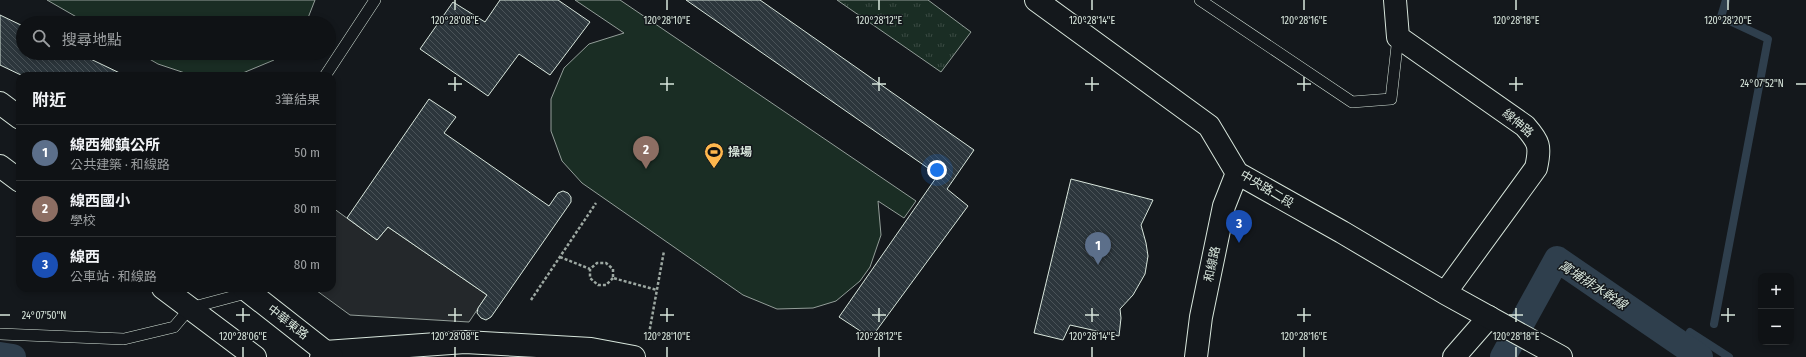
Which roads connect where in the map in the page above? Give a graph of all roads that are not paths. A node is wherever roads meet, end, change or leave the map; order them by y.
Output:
1 (375, 0) edge
2 (1036, 0) edge
3 (1200, 0) edge
4 (1395, 0) edge
5 (1398, 37) junction
6 (336, 59) edge
7 (336, 60) edge
8 (328, 72) edge
9 (0, 103) edge
10 (16, 115) edge
11 (0, 166) edge
12 (1237, 174) junction
13 (16, 178) edge
14 (168, 292) edge
15 (242, 292) edge
16 (250, 292) edge
17 (1445, 293) junction
18 (190, 308) junction
19 (1489, 318) junction
20 (0, 334) edge
21 (326, 355) edge
22 (254, 357) edge
23 (634, 357) edge
24 (1196, 357) edge
25 (1454, 357) edge
26 (1561, 357) edge

1 - 6 lane
2 - 12 street, 中央路二段
3 - 5 lane
4 - 5 street
5 - 17 street, 線伸路
7 - 8 lane
9 - 10 street
11 - 13 street
12 - 17 street, 中央路二段
12 - 24 street, 和線路
14 - 18 street
15 - 18 lane
16 - 21 street, 中華東路
17 - 19 street, 中央路二段
18 - 20 lane
18 - 22 street
19 - 25 street
19 - 26 street, 中央路二段
21 - 23 street

